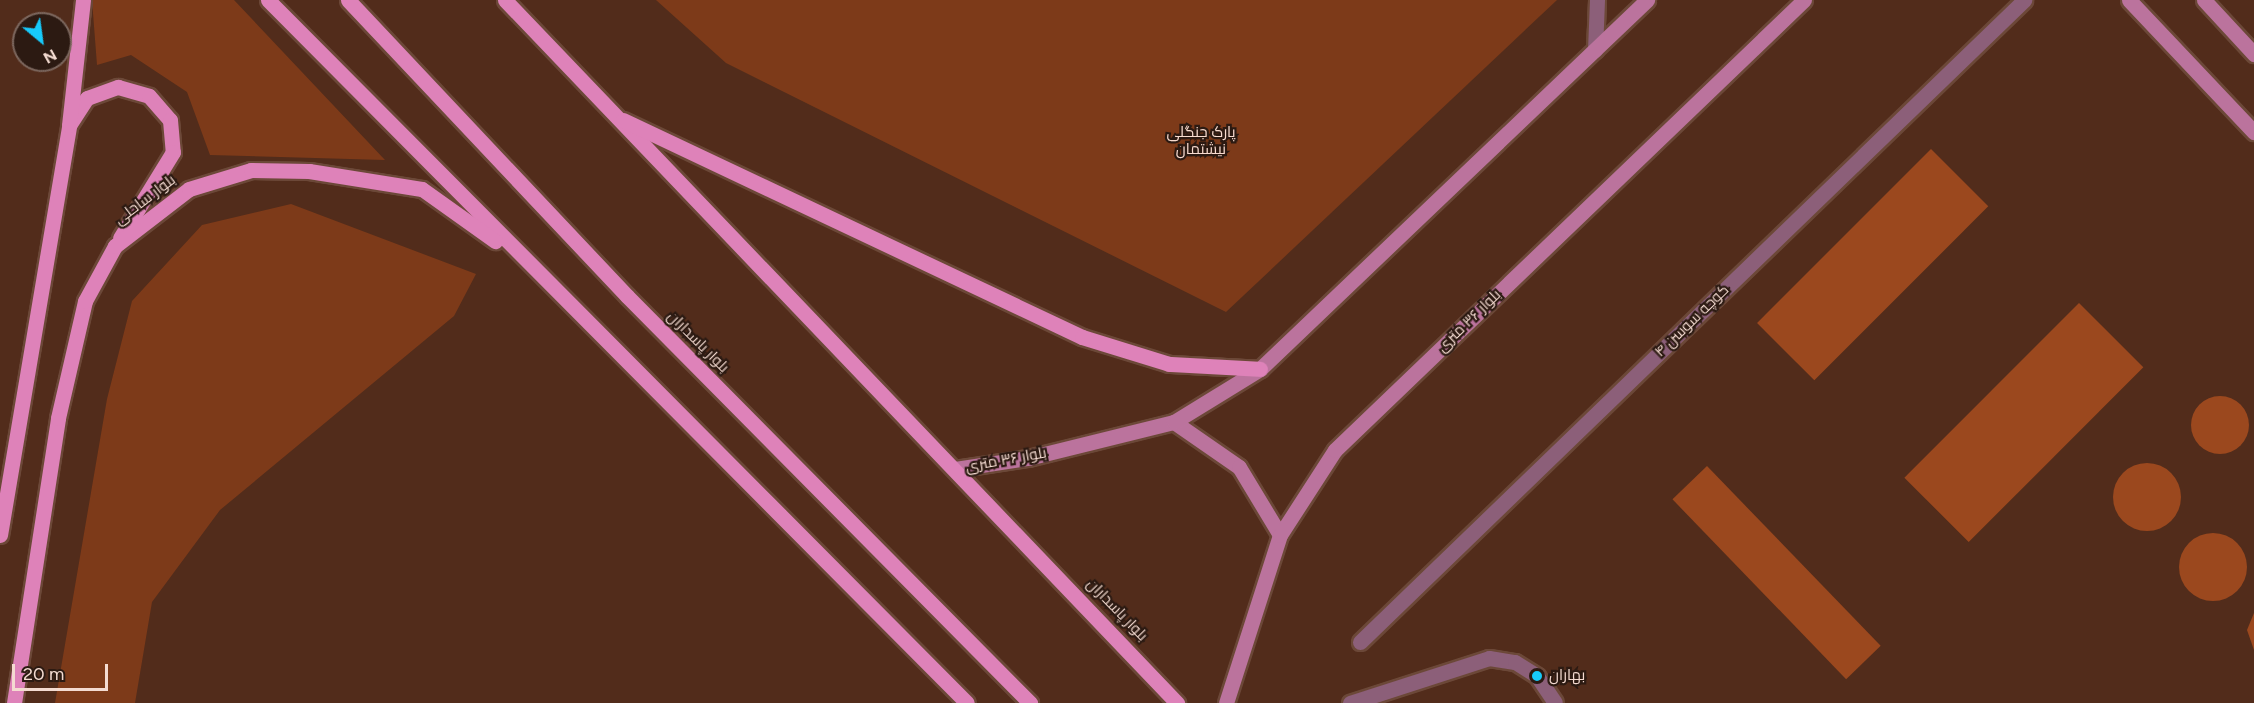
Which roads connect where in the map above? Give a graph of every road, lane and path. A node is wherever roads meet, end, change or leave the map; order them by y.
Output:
1 (83, 0) edge
2 (267, 0) edge
3 (348, 0) edge
4 (504, 0) edge
5 (1598, 0) edge
6 (1647, 0) edge
7 (1804, 0) edge
8 (2024, 0) edge
9 (2128, 0) edge
10 (2204, 0) edge
11 (1595, 50) junction
12 (2254, 54) edge
13 (613, 115) junction
14 (69, 125) junction
15 (2254, 132) edge
16 (115, 246) junction
17 (532, 268) junction
18 (1260, 369) junction
19 (1174, 422) junction
20 (955, 469) junction
21 (0, 535) edge
22 (1280, 535) junction
23 (1360, 642) dead end
24 (14, 703) edge
25 (967, 703) edge
26 (1030, 703) edge
27 (1177, 703) edge
28 (1226, 703) edge
29 (1350, 703) edge
30 (1555, 703) edge

1 - 14 main road
2 - 17 main road
3 - 26 main road, بلوار پاسداران
4 - 13 main road, بلوار پاسداران
5 - 11 street
6 - 11 main road, بلوار ۳۶ متری
7 - 22 main road, بلوار ۳۶ متری
8 - 23 street, کوچه سوسن ۴
9 - 15 main road
10 - 12 main road
11 - 18 main road, بلوار ۳۶ متری
13 - 18 main road
13 - 20 main road, بلوار پاسداران
14 - 16 main road
14 - 21 main road
16 - 17 main road, بلوار ساحلی
16 - 24 main road, بلوار ساحلی
17 - 25 main road
18 - 19 main road, بلوار ۳۶ متری
19 - 20 main road, بلوار ۳۶ متری
19 - 22 main road
20 - 27 main road, بلوار پاسداران
22 - 28 main road, بلوار ۳۶ متری
29 - 30 street

